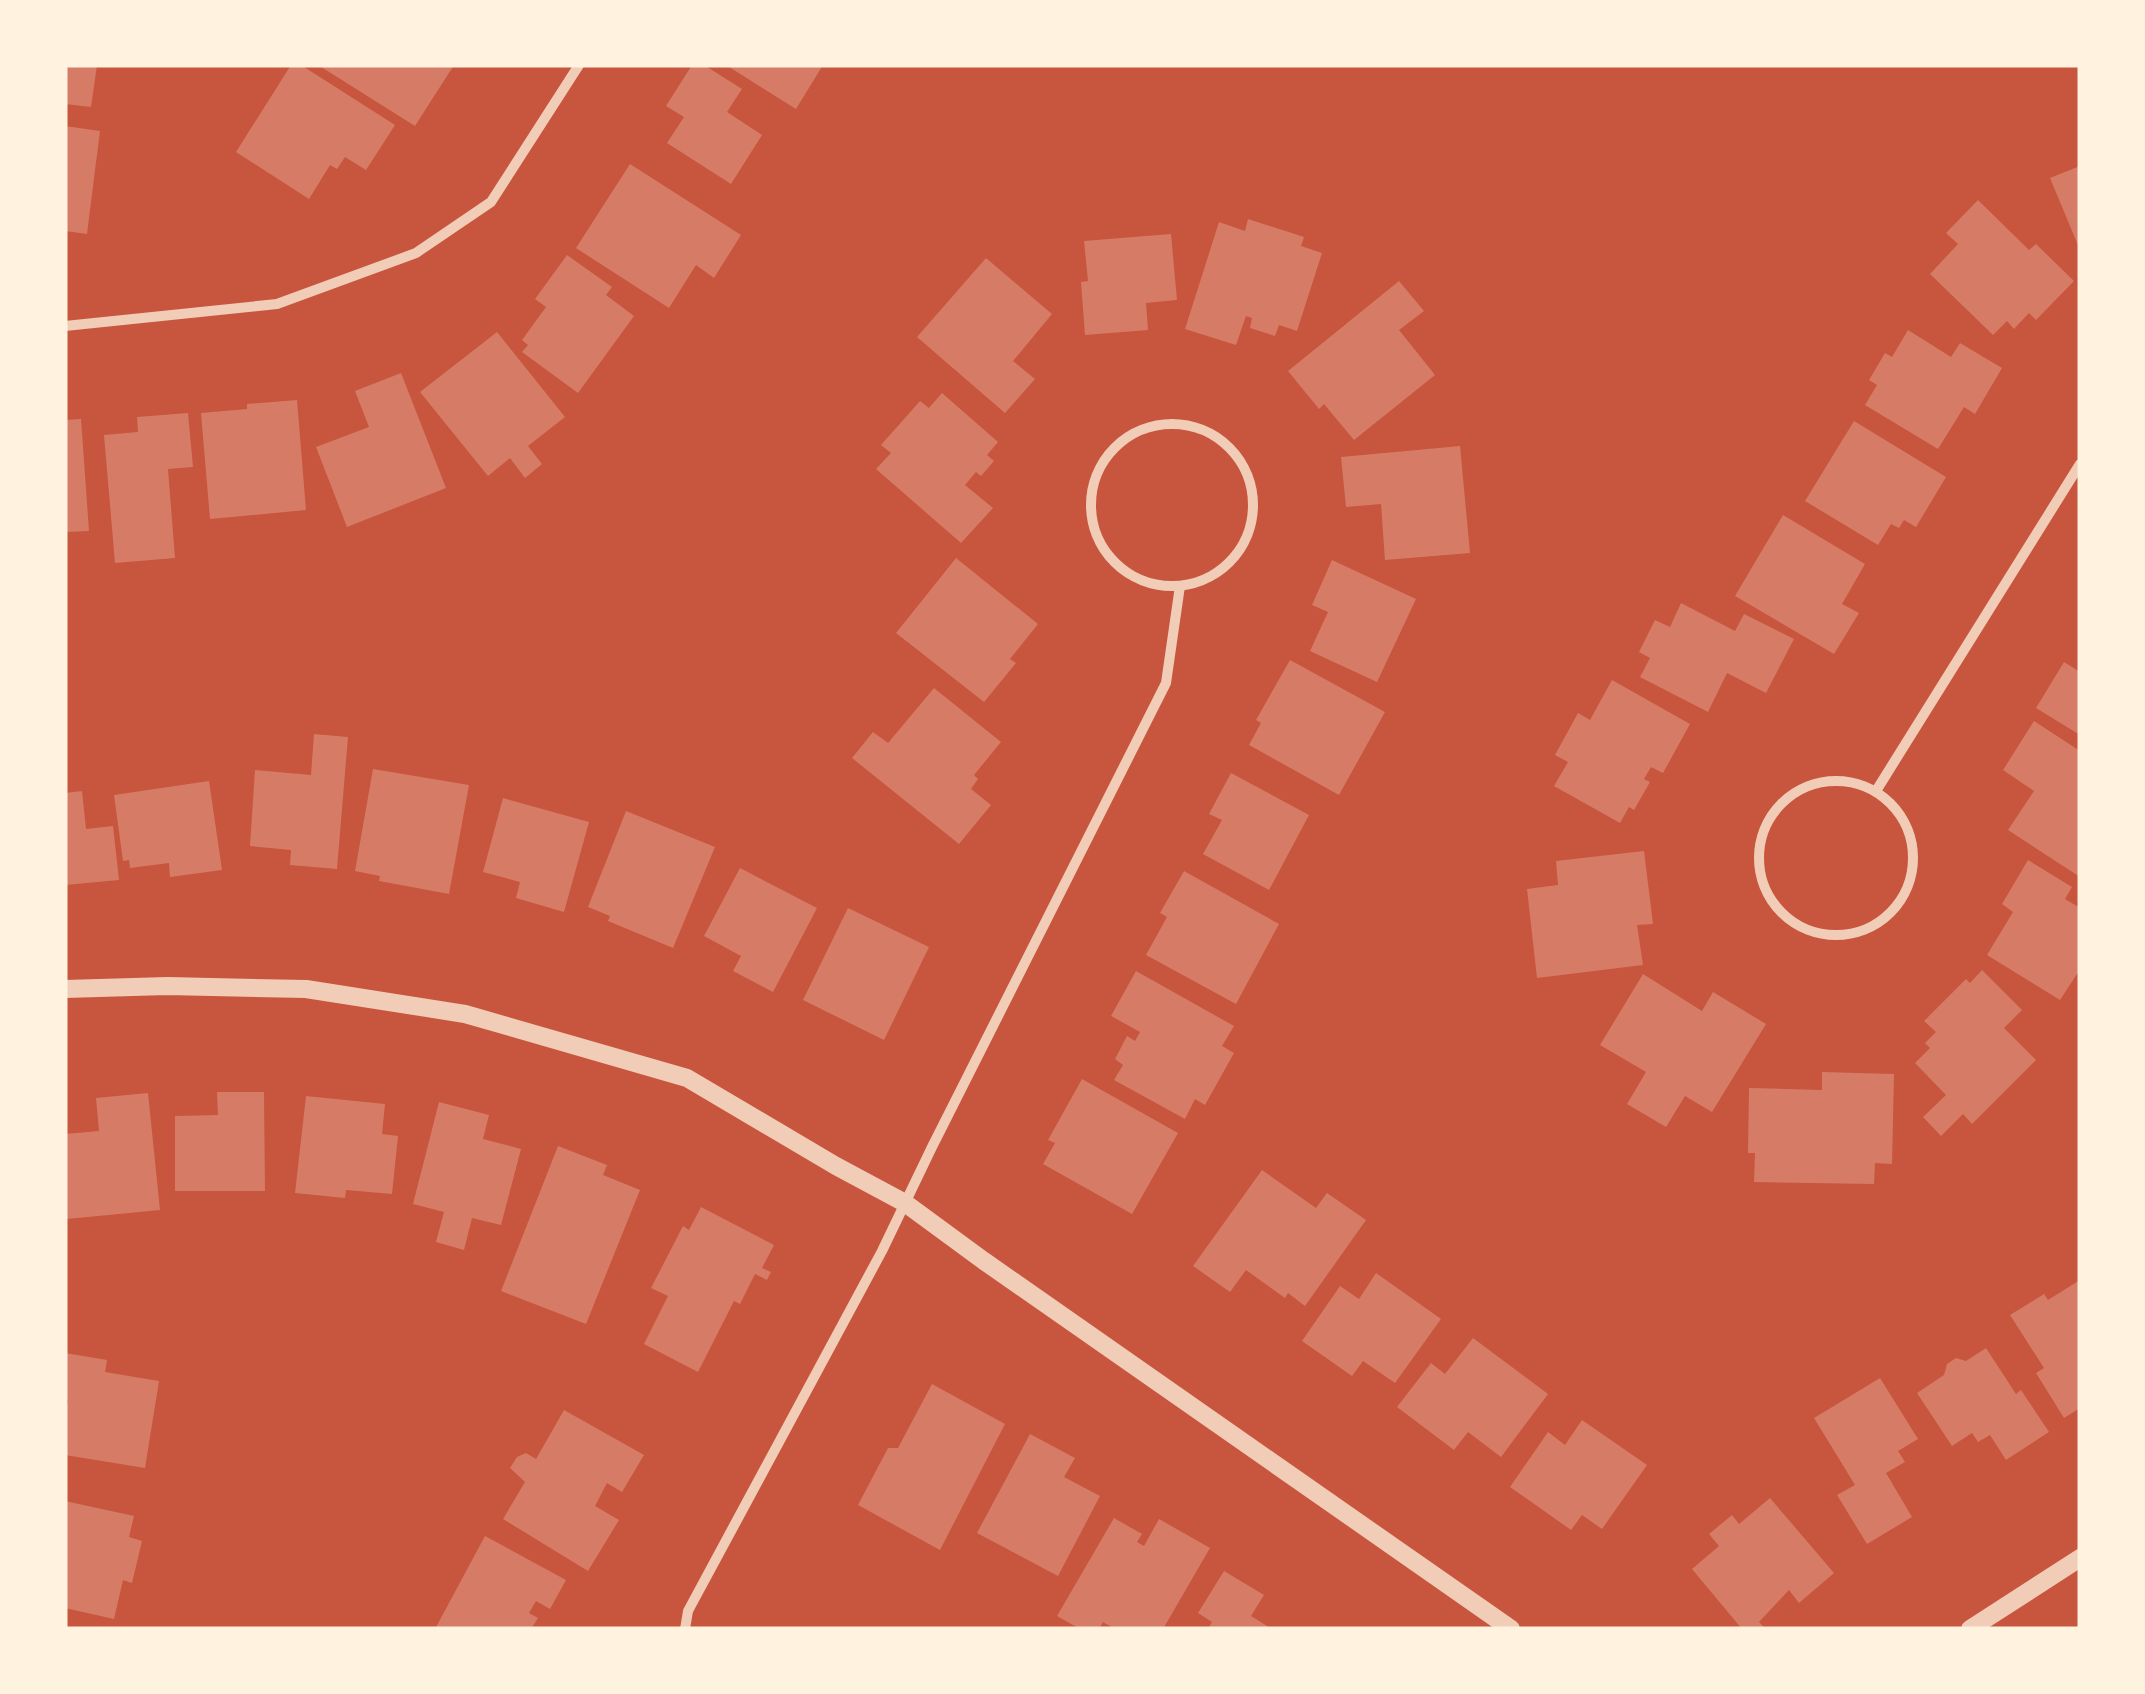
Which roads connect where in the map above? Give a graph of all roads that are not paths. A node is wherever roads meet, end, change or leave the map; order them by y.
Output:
1 (579, 65) edge
2 (65, 326) edge
3 (2080, 464) edge
4 (1180, 586) junction
5 (1876, 791) junction
6 (65, 988) edge
7 (904, 1202) junction
8 (2080, 1558) edge
9 (685, 1629) edge
10 (1512, 1629) edge
11 (1970, 1629) edge

1 - 2 street
3 - 5 street
4 - 4 street
4 - 7 street
5 - 5 street
6 - 7 street
7 - 9 street
7 - 10 street
8 - 11 street

